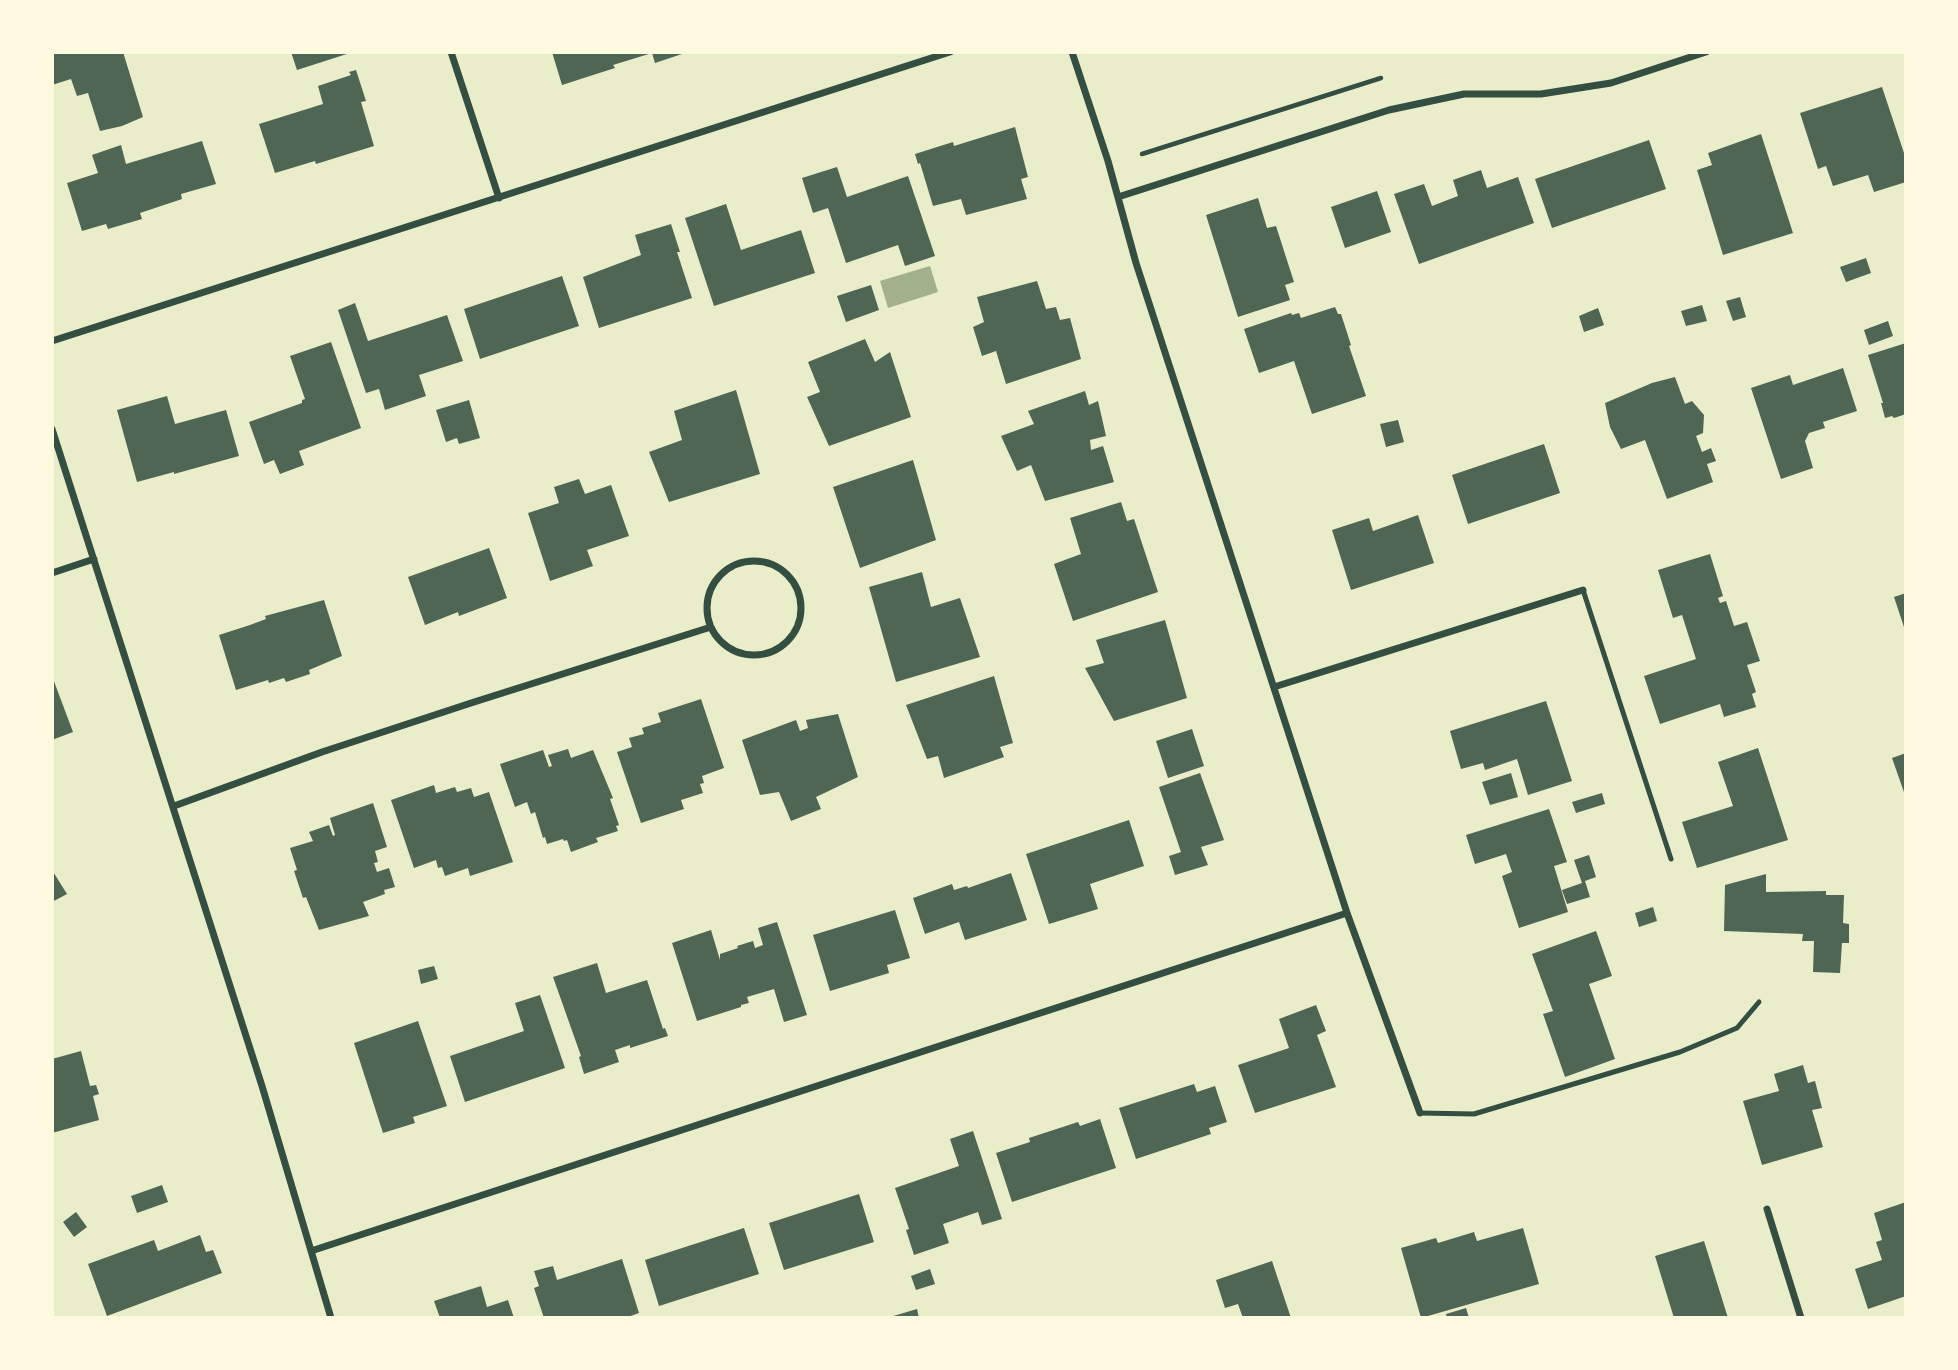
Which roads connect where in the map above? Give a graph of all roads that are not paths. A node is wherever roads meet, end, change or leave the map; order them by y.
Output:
1 (451, 52) edge
2 (950, 52) edge
3 (1072, 52) edge
4 (1706, 52) edge
5 (1118, 197) junction
6 (499, 198) junction
7 (52, 341) edge
8 (52, 429) edge
9 (94, 559) junction
10 (52, 573) edge
11 (1583, 590) joint
12 (711, 627) junction
13 (1274, 687) junction
14 (174, 806) junction
15 (1671, 859) dead end
16 (1347, 913) junction
17 (1759, 1002) dead end
18 (1420, 1113) joint
19 (1767, 1209) dead end
20 (311, 1251) junction
21 (331, 1318) edge
22 (1801, 1318) edge

1 - 6 street
2 - 6 street
3 - 5 street
4 - 5 street
5 - 13 street
6 - 7 street
8 - 9 street
9 - 10 street
9 - 14 street
11 - 13 street
11 - 15 lane
12 - 12 street
12 - 14 street
13 - 16 street
14 - 20 street
16 - 18 street
16 - 20 street
17 - 18 lane
19 - 22 street
20 - 21 street

